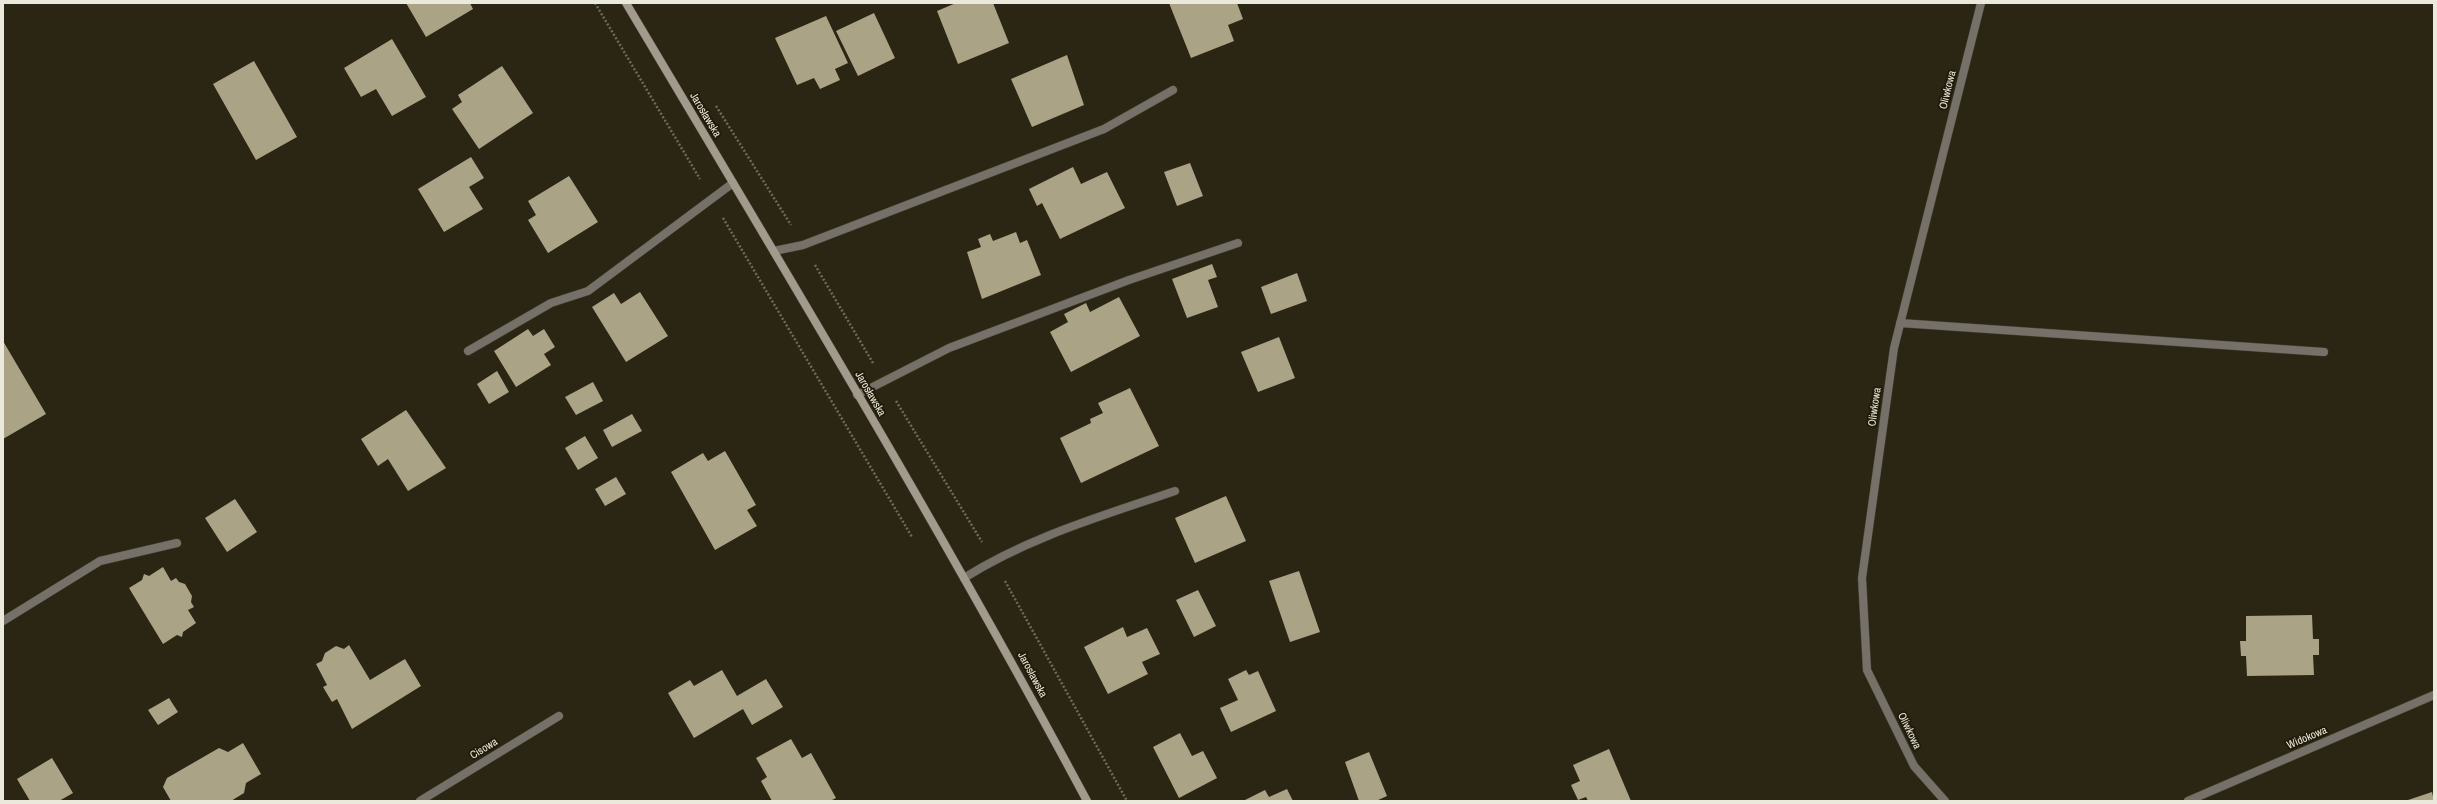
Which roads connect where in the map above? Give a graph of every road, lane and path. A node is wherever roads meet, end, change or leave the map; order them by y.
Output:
1 (595, 3) edge
2 (626, 3) edge
3 (1981, 3) edge
4 (1173, 90) dead end
5 (733, 183) junction
6 (712, 198) junction
7 (1238, 243) dead end
8 (774, 251) junction
9 (1900, 324) junction
10 (468, 351) dead end
11 (2324, 352) dead end
12 (857, 395) junction
13 (1174, 491) dead end
14 (915, 542) dead end
15 (177, 543) dead end
16 (964, 578) junction
17 (3, 621) edge
18 (2434, 696) edge
19 (559, 716) dead end
20 (420, 801) edge
21 (1087, 801) edge
22 (1945, 801) edge
23 (2188, 801) edge

1 - 6 path
2 - 5 main road, Jarosławska
3 - 9 street, Oliwkowa
4 - 8 street
5 - 6 street
5 - 8 main road, Jarosławska
6 - 10 street
6 - 14 path
7 - 12 street
8 - 12 main road, Jarosławska
9 - 11 street
9 - 22 street, Oliwkowa
12 - 16 main road, Jarosławska
13 - 16 street
15 - 17 street
16 - 21 main road, Jarosławska
18 - 23 street, Widokowa
19 - 20 street, Cisowa

